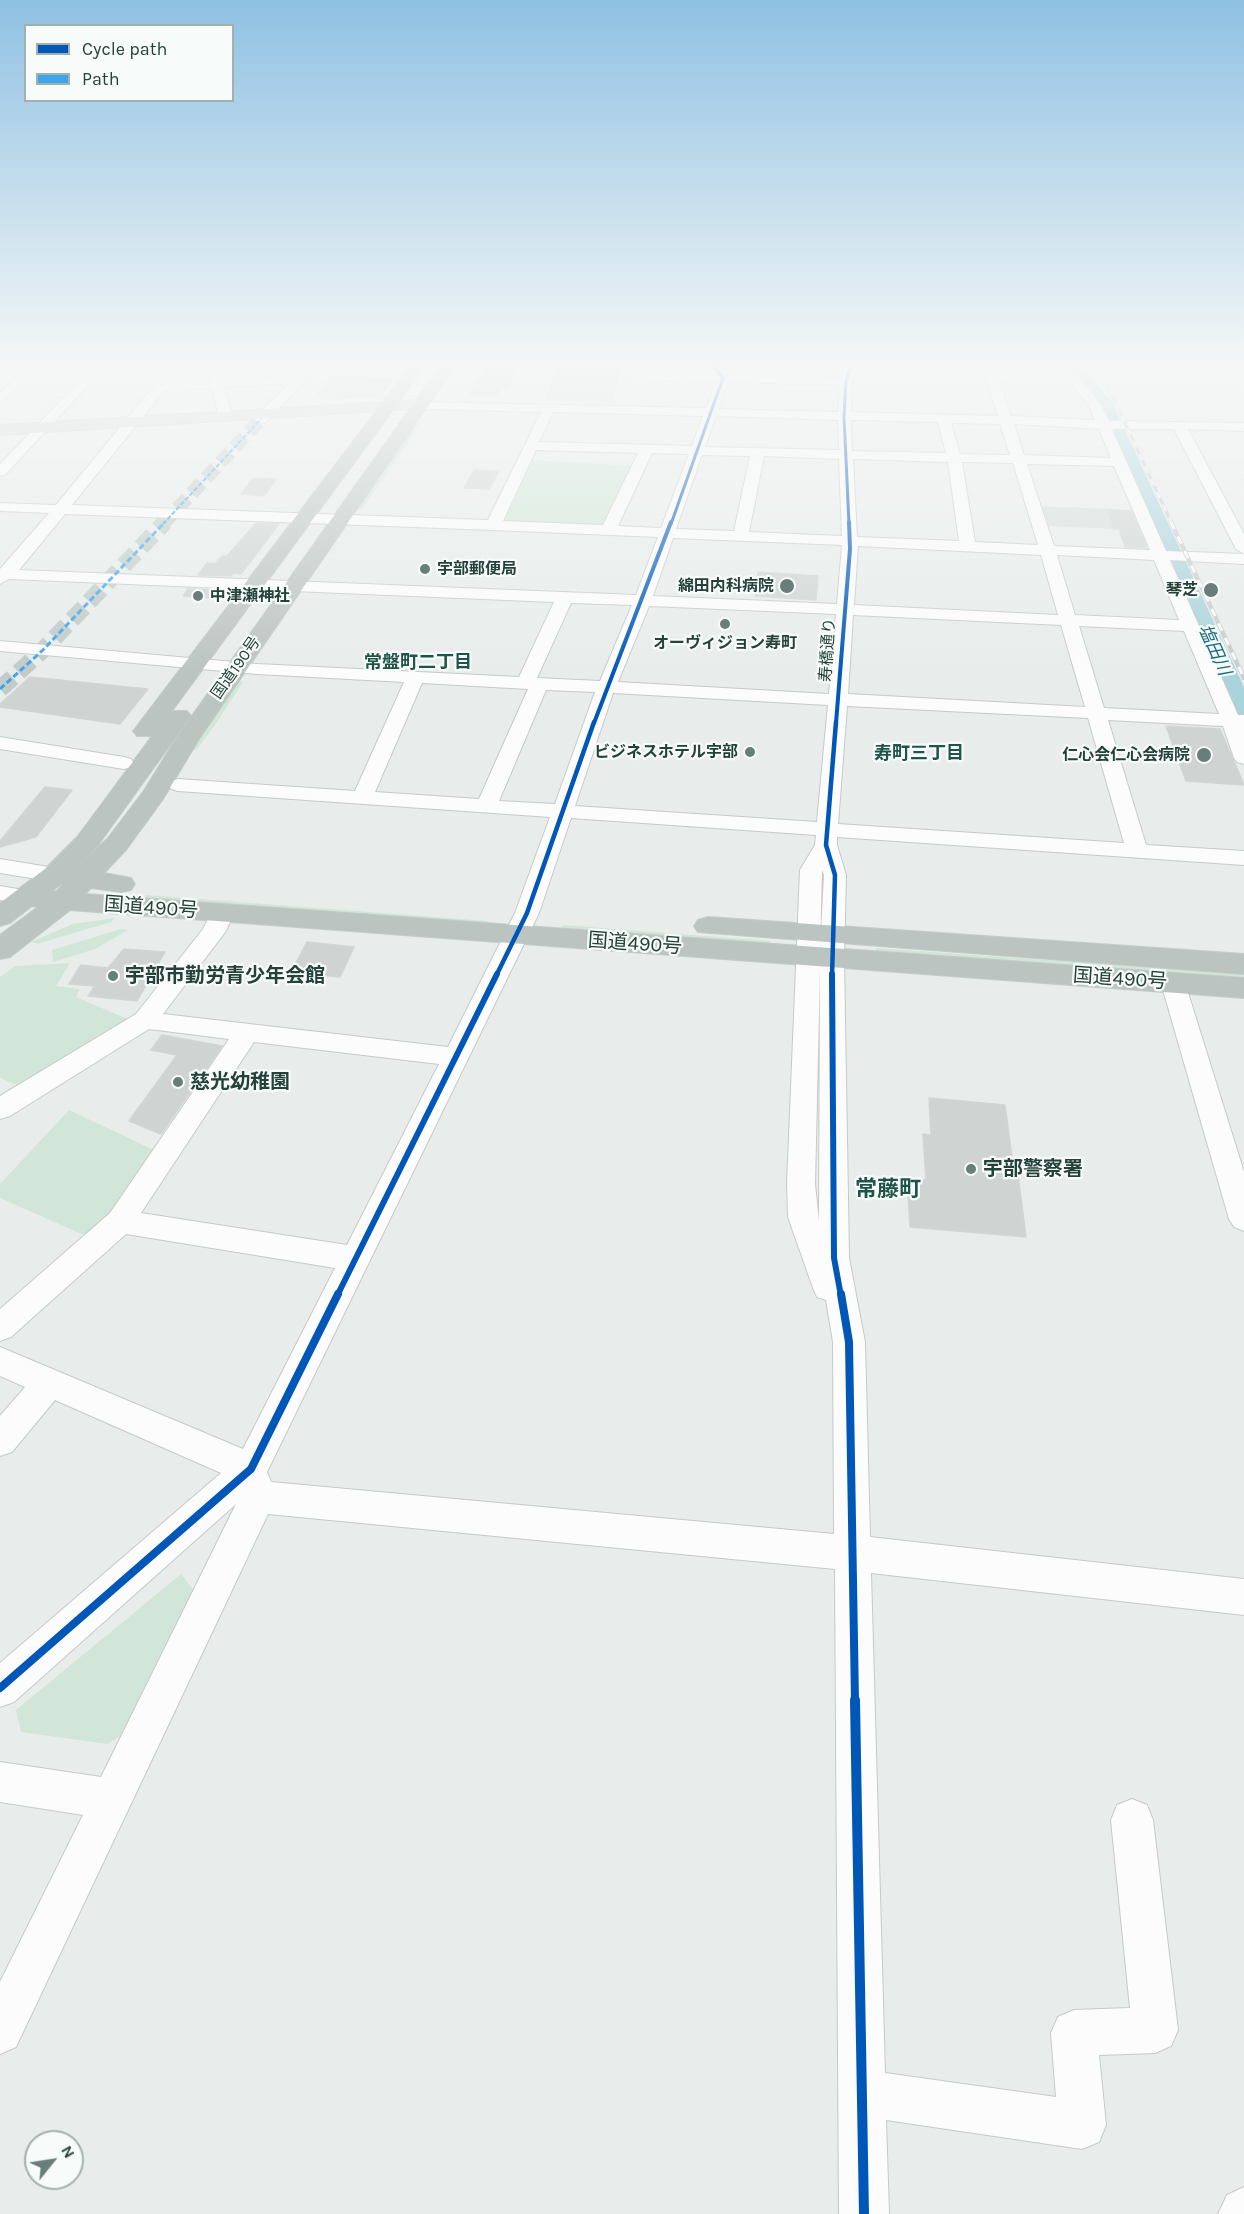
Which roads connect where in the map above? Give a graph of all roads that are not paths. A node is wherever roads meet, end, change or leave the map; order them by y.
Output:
1 (95, 468) edge
2 (365, 468) edge
3 (381, 468) edge
4 (521, 468) edge
5 (638, 468) edge
6 (690, 468) edge
7 (755, 468) edge
8 (847, 468) edge
9 (956, 468) edge
10 (1022, 468) edge
11 (1120, 468) edge
12 (1202, 468) edge
13 (0, 507) edge
14 (62, 509) junction
15 (333, 518) junction
16 (493, 525) junction
17 (608, 531) junction
18 (667, 533) junction
19 (740, 537) junction
20 (850, 541) junction
21 (968, 547) junction
22 (1047, 549) junction
23 (1244, 549) edge
24 (1160, 555) junction
25 (1244, 559) edge
26 (2, 576) edge
27 (253, 584) junction
28 (294, 586) junction
29 (565, 597) junction
30 (643, 600) junction
31 (845, 610) junction
32 (1070, 622) junction
33 (1189, 626) junction
34 (0, 646) edge
35 (226, 667) junction
36 (415, 677) junction
37 (532, 684) junction
38 (606, 688) junction
39 (838, 700) junction
40 (1094, 713) junction
41 (1238, 721) edge
42 (0, 743) edge
43 (1244, 758) edge
44 (129, 770) junction
45 (165, 771) junction
46 (363, 797) junction
47 (487, 805) junction
48 (564, 811) junction
49 (826, 837) junction
50 (1137, 850) junction
51 (1244, 858) edge
52 (0, 866) edge
53 (85, 880) junction
54 (59, 888) junction
55 (13, 895) edge
56 (222, 913) junction
57 (0, 917) edge
58 (522, 924) junction
59 (820, 946) junction
60 (0, 950) edge
61 (1244, 964) edge
62 (1173, 983) junction
63 (1244, 988) edge
64 (145, 1020) junction
65 (246, 1034) junction
66 (457, 1057) junction
67 (3, 1104) edge
68 (1244, 1219) edge
69 (120, 1221) junction
70 (356, 1259) junction
71 (0, 1328) edge
72 (0, 1361) edge
73 (49, 1383) junction
74 (0, 1441) edge
75 (254, 1483) junction
76 (853, 1553) junction
77 (1244, 1597) edge
78 (0, 1688) edge
79 (0, 1782) edge
80 (112, 1799) junction
81 (1132, 1820) dead end
82 (0, 2031) edge
83 (864, 2093) junction
84 (864, 2214) edge

1 - 14 street
2 - 15 highway, 国道190号
3 - 15 highway
4 - 16 street
5 - 17 street
6 - 18 street
7 - 19 street
8 - 20 street, 寿橋通り
9 - 21 street
10 - 22 street
11 - 24 street
12 - 23 street
13 - 14 street
14 - 15 street
14 - 26 street
15 - 16 street
15 - 27 highway
15 - 28 highway, 国道190号
15 - 28 highway
16 - 17 street
17 - 18 street
18 - 19 street
18 - 30 street
19 - 20 street
20 - 21 street
20 - 31 street, 寿橋通り
21 - 22 street
22 - 24 street
22 - 32 street
24 - 25 street
24 - 33 street
26 - 27 street
27 - 28 street
27 - 35 highway
28 - 29 street
28 - 35 highway, 国道190号
28 - 35 highway
29 - 30 street
29 - 37 street
30 - 31 street
30 - 38 street
31 - 32 street
31 - 39 street, 寿橋通り
32 - 33 street
32 - 40 street
33 - 41 street
34 - 35 street
35 - 36 street
35 - 44 highway
35 - 45 highway, 国道190号
35 - 45 highway
36 - 37 street
36 - 46 street
37 - 38 street
37 - 47 street
38 - 39 street
38 - 48 street
39 - 40 street
39 - 49 street, 寿橋通り
40 - 41 street
40 - 50 street
41 - 43 street
42 - 44 street
44 - 45 highway
44 - 54 highway
45 - 46 street
45 - 53 highway
46 - 47 street
47 - 48 street
48 - 49 street
48 - 58 street
49 - 50 street
49 - 59 street
50 - 51 street
52 - 54 street
53 - 54 highway, 国道490号
53 - 58 highway, 国道490号
54 - 55 highway, 国道490号
54 - 56 highway, 国道490号
54 - 60 highway
55 - 57 highway
56 - 58 highway, 国道490号
56 - 64 street
58 - 59 highway, 国道490号
58 - 66 street
59 - 61 highway, 国道490号
59 - 62 highway, 国道490号
59 - 76 street
62 - 63 highway, 国道490号
62 - 68 street
64 - 65 street
64 - 67 street
65 - 66 street
65 - 69 street
66 - 70 street
69 - 70 street
69 - 71 street
70 - 75 street
72 - 73 street
73 - 74 street
73 - 75 street
75 - 76 street
75 - 78 street
75 - 80 street
76 - 77 street
76 - 83 street
79 - 80 street
80 - 82 street
81 - 83 street
83 - 84 street

